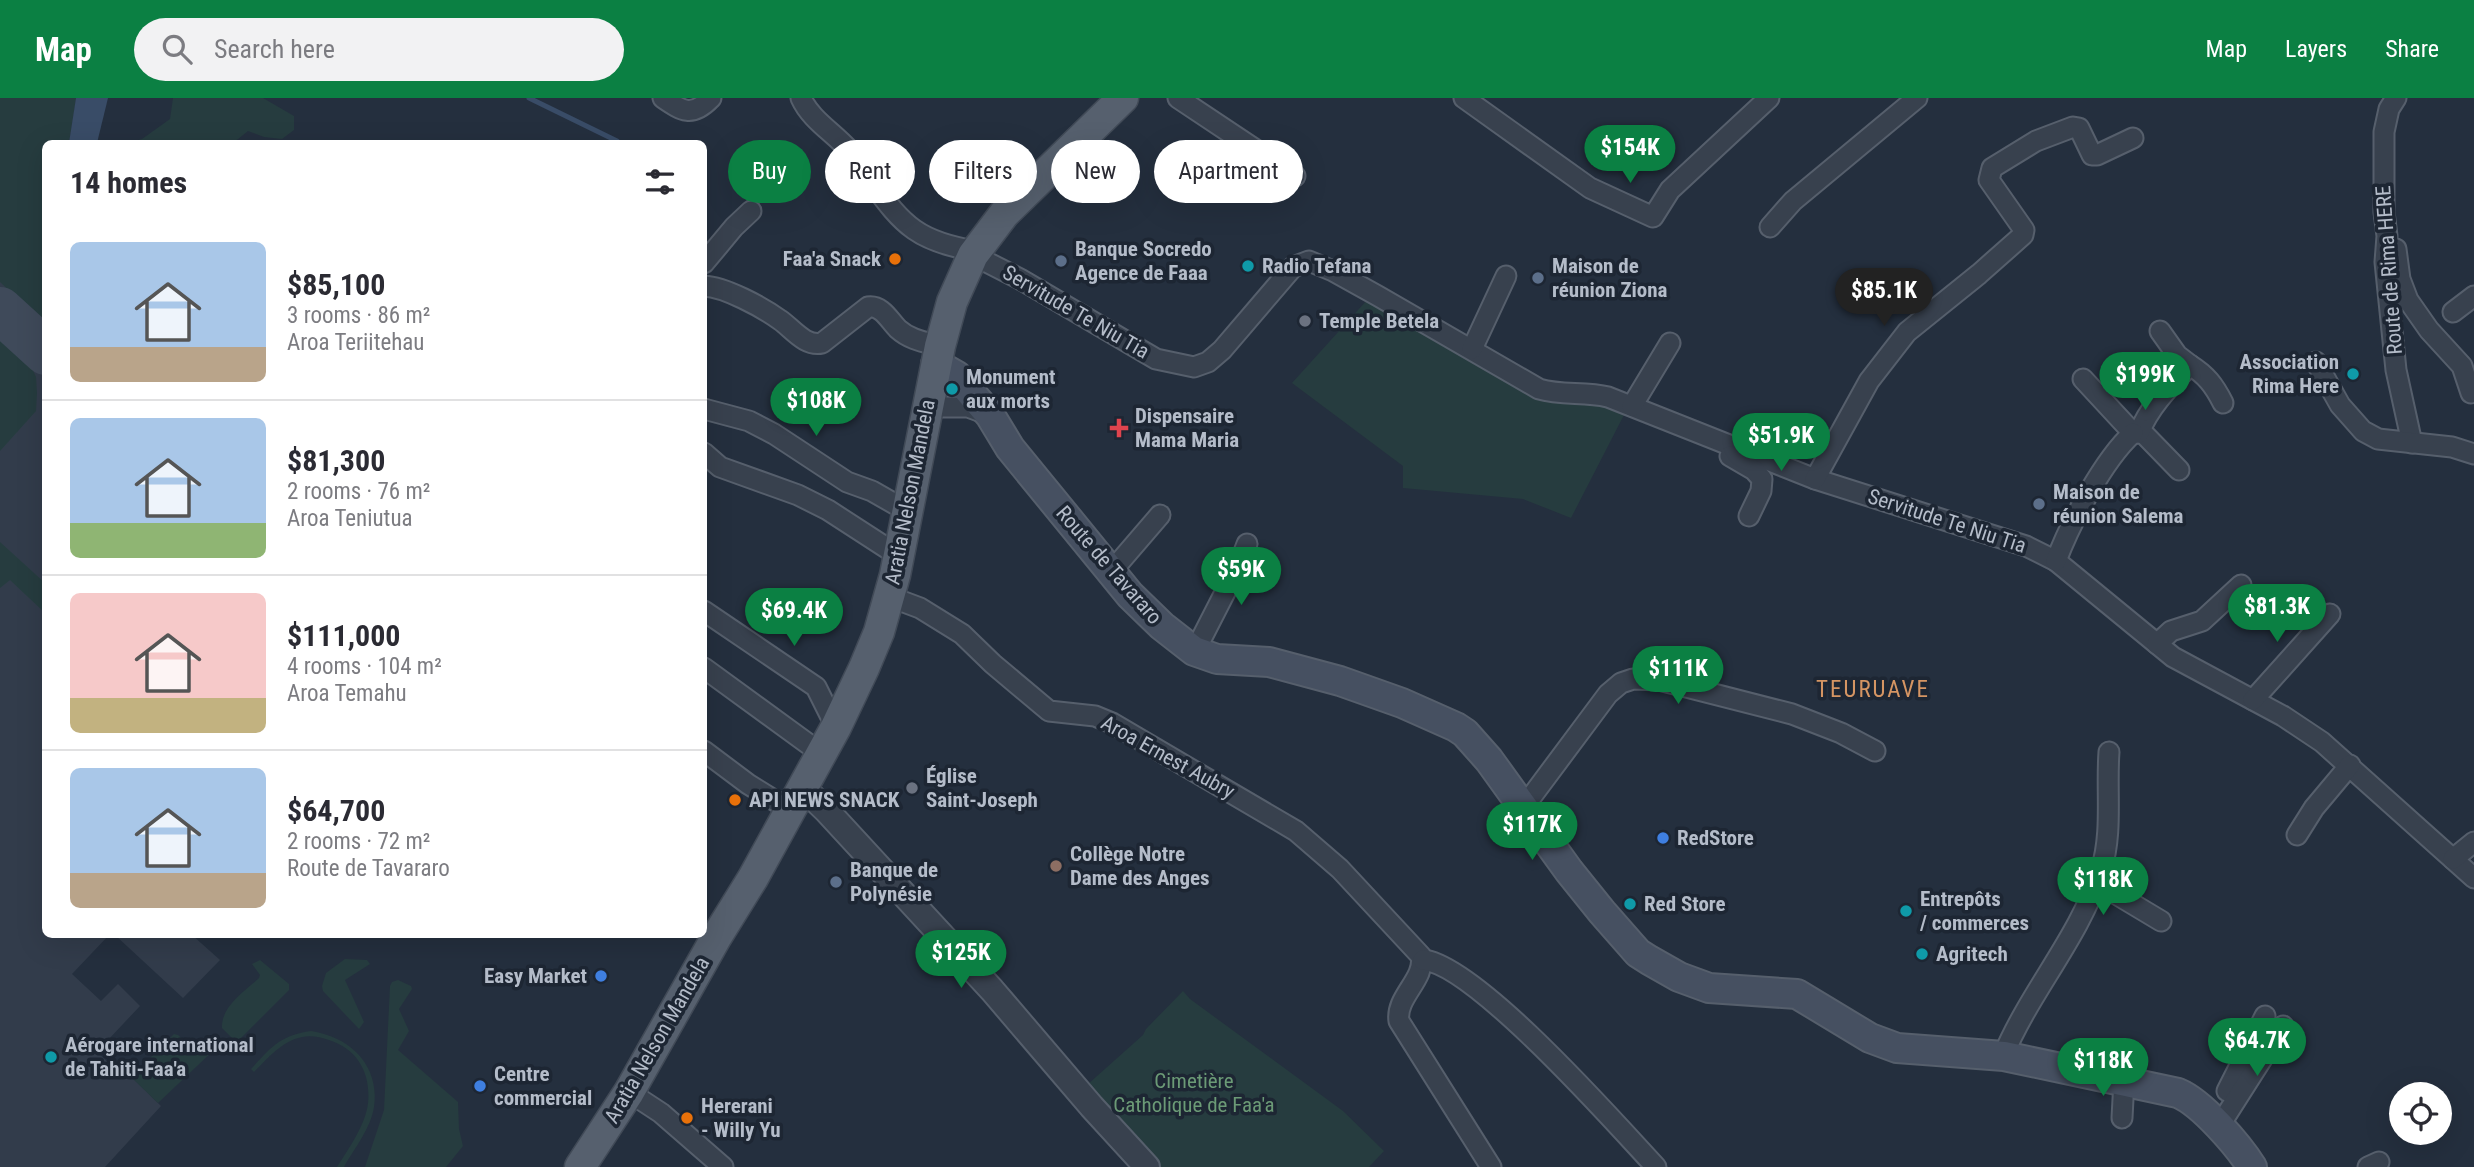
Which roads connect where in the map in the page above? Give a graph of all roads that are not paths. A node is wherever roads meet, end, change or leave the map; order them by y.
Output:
1 (663, 98) edge
2 (711, 98) edge
3 (1122, 98) edge
4 (1178, 98) edge
5 (1464, 98) edge
6 (1769, 98) edge
7 (1917, 98) edge
8 (2396, 98) edge
9 (808, 102) edge
10 (2133, 138) dead end
11 (1241, 140) edge
12 (751, 211) dead end
13 (2384, 212) junction
14 (1770, 227) dead end
15 (974, 253) junction
16 (707, 260) edge
17 (1506, 276) dead end
18 (707, 287) edge
19 (2474, 296) edge
20 (2453, 312) dead end
21 (2160, 331) dead end
22 (1670, 343) dead end
23 (1472, 349) junction
24 (938, 355) junction
25 (2316, 362) dead end
26 (2190, 365) junction
27 (2083, 379) dead end
28 (2471, 393) dead end
29 (2223, 403) dead end
30 (1632, 406) junction
31 (926, 407) junction
32 (707, 410) edge
33 (990, 415) junction
34 (2136, 433) junction
35 (1725, 443) junction
36 (2412, 443) junction
37 (2474, 454) edge
38 (707, 456) edge
39 (2179, 470) dead end
40 (1815, 479) junction
41 (907, 511) junction
42 (1160, 515) dead end
43 (1749, 516) dead end
44 (1247, 544) dead end
45 (899, 556) junction
46 (2056, 561) junction
47 (1111, 572) junction
48 (2241, 585) dead end
49 (888, 596) junction
50 (707, 613) edge
51 (2330, 614) dead end
52 (2157, 644) junction
53 (1195, 651) junction
54 (707, 670) edge
55 (2253, 700) junction
56 (836, 727) junction
57 (1875, 751) dead end
58 (2109, 752) dead end
59 (707, 753) edge
60 (821, 754) junction
61 (2350, 765) junction
62 (796, 799) junction
63 (1523, 808) junction
64 (2297, 835) dead end
65 (2474, 842) edge
66 (2453, 859) junction
67 (2474, 878) edge
68 (2096, 882) junction
69 (2161, 921) dead end
70 (1423, 960) junction
71 (2265, 1016) dead end
72 (2283, 1026) dead end
73 (2003, 1056) junction
74 (2124, 1080) junction
75 (629, 1092) junction
76 (2122, 1118) dead end
77 (2214, 1124) junction
78 (580, 1167) edge
79 (723, 1167) edge
80 (1147, 1167) edge
81 (1491, 1167) edge
82 (1656, 1167) edge
83 (2252, 1167) edge

1 - 2 street
3 - 15 main road, Aratia Nelson Mandela
4 - 11 street
5 - 6 street
7 - 14 street
8 - 13 street, Route de Rima HERE
9 - 15 street, Servitude Te Niu Tia
10 - 40 street
12 - 16 street
13 - 28 street
13 - 36 street, Route de Rima HERE
15 - 23 street, Servitude Te Niu Tia
15 - 24 main road, Aratia Nelson Mandela
17 - 23 street
18 - 24 street
19 - 20 street
21 - 26 street
22 - 30 street
23 - 30 street, Servitude Te Niu Tia
24 - 31 main road, Aratia Nelson Mandela
24 - 33 main road, Route de Tavararo
25 - 36 street
26 - 29 street
26 - 34 street
27 - 34 street
30 - 35 street, Servitude Te Niu Tia
31 - 33 street
31 - 41 main road, Aratia Nelson Mandela
32 - 41 street
33 - 47 main road, Route de Tavararo
34 - 39 street
34 - 46 street
35 - 40 street, Servitude Te Niu Tia
35 - 43 street
36 - 37 street
38 - 45 street
40 - 46 street, Servitude Te Niu Tia
41 - 45 main road, Aratia Nelson Mandela
42 - 47 street
44 - 53 street
45 - 49 main road, Aratia Nelson Mandela
46 - 52 street, Servitude Te Niu Tia
47 - 53 main road, Route de Tavararo
48 - 52 street
49 - 56 main road, Aratia Nelson Mandela
49 - 70 street, Aroa Ernest Aubry
50 - 56 street
51 - 55 street
52 - 55 street, Servitude Te Niu Tia
53 - 63 main road, Route de Tavararo
54 - 60 street
55 - 61 street, Servitude Te Niu Tia
56 - 60 main road, Aratia Nelson Mandela
57 - 63 street
58 - 68 street
59 - 62 street
60 - 62 main road, Aratia Nelson Mandela
61 - 64 street
61 - 66 street, Servitude Te Niu Tia
62 - 75 main road, Aratia Nelson Mandela
62 - 80 street
63 - 73 main road, Route de Tavararo
65 - 66 street
66 - 67 street, Servitude Te Niu Tia
68 - 69 street
68 - 73 street
70 - 81 street
70 - 82 street, Aroa Ernest Aubry
71 - 77 street
72 - 77 street
73 - 74 main road, Route de Tavararo
74 - 76 street
74 - 77 main road, Route de Tavararo
75 - 78 main road, Aratia Nelson Mandela
75 - 79 street
77 - 83 main road, Route de Tavararo

